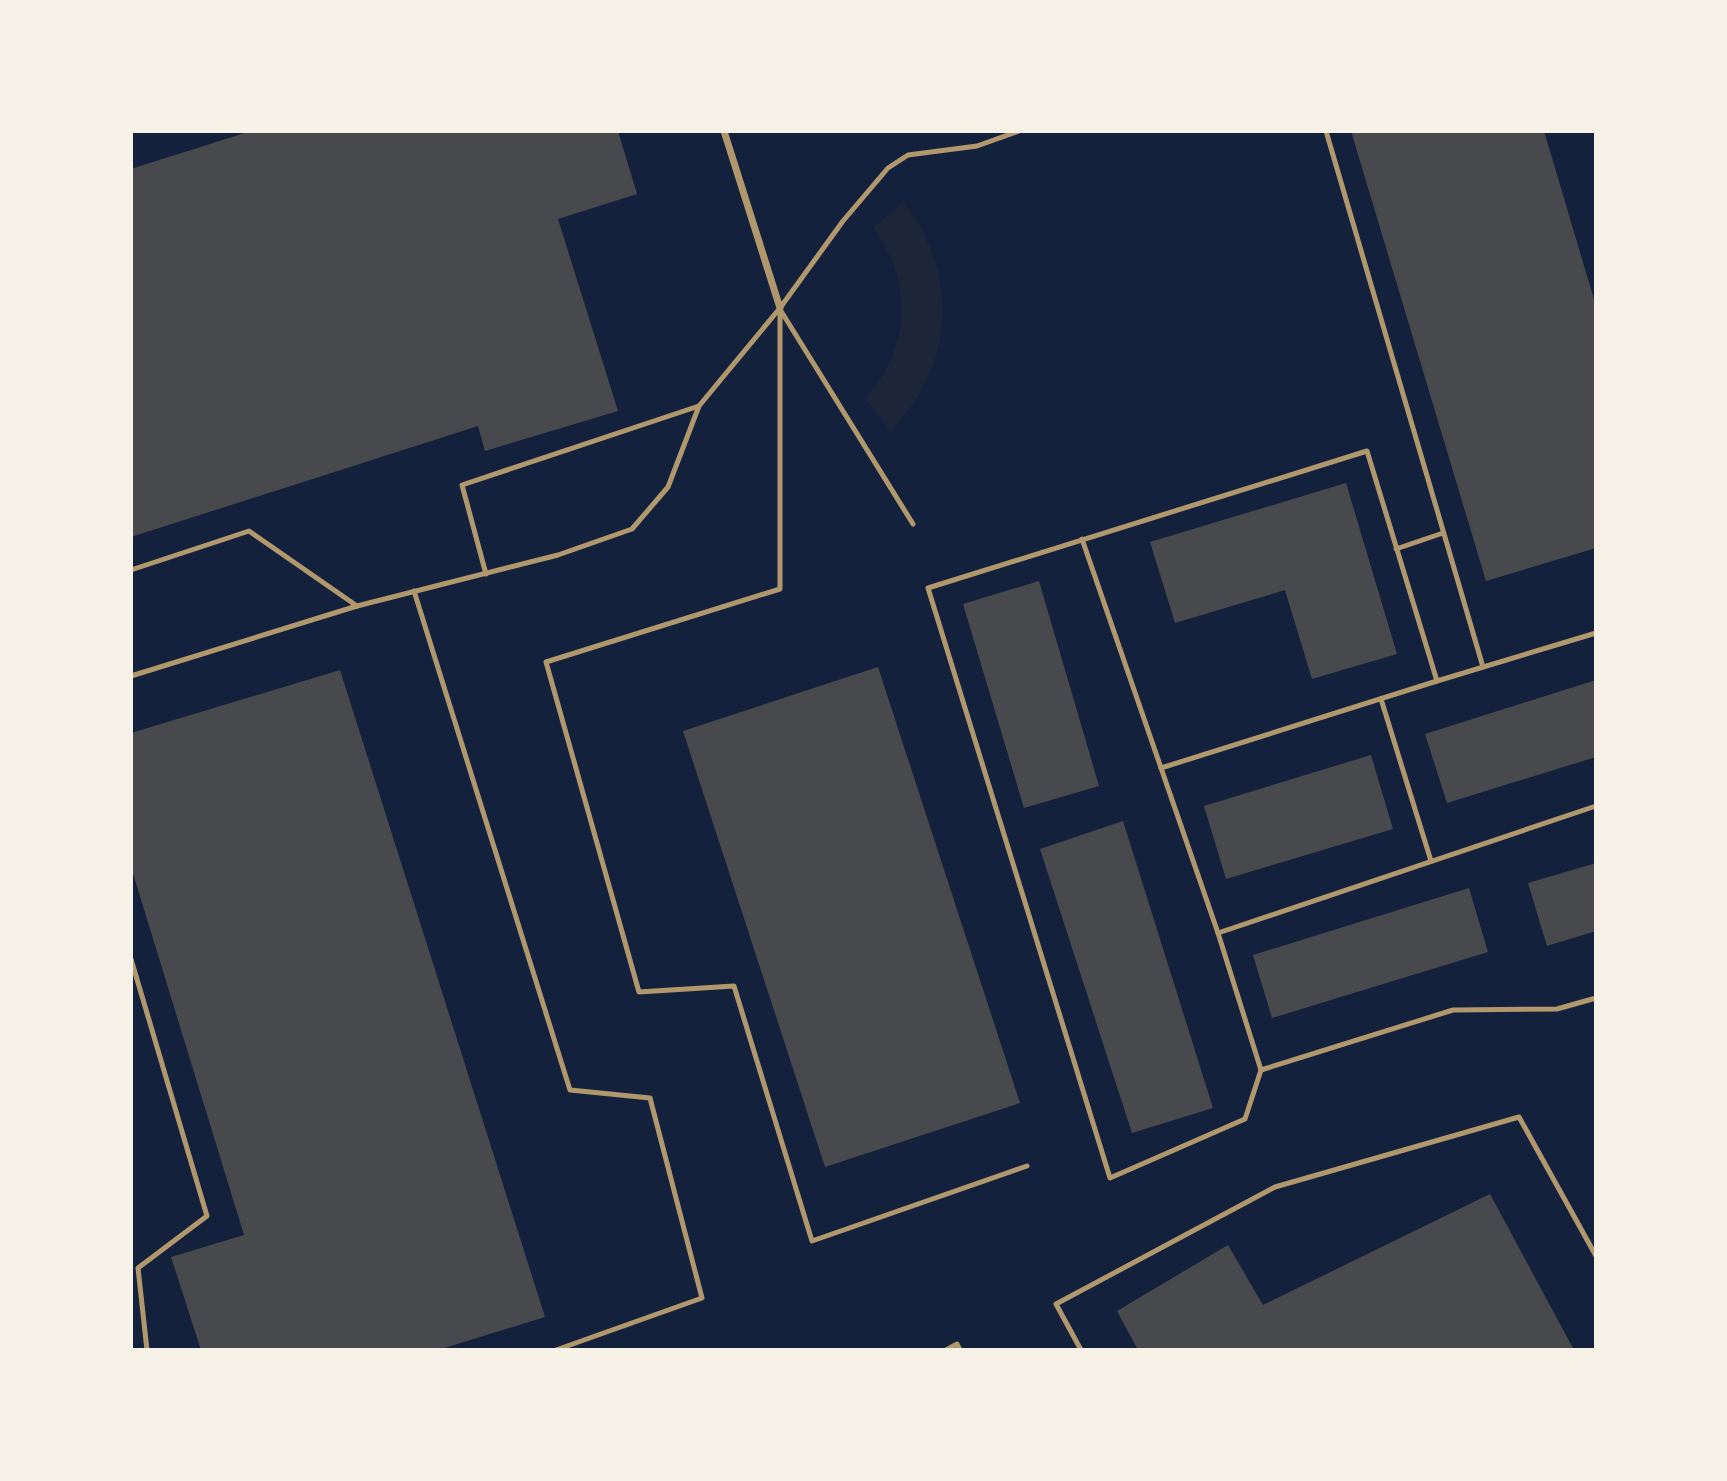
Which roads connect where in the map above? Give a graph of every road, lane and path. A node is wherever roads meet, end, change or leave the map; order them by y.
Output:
1 (724, 131) edge
2 (1019, 131) edge
3 (1326, 131) edge
4 (780, 308) junction
5 (699, 406) junction
6 (912, 524) dead end
7 (1443, 533) junction
8 (1082, 539) junction
9 (1396, 549) junction
10 (131, 570) edge
11 (486, 574) junction
12 (414, 591) junction
13 (357, 606) junction
14 (1596, 633) edge
15 (1483, 667) junction
16 (131, 676) edge
17 (1437, 681) junction
18 (1381, 699) junction
19 (1161, 768) junction
20 (1596, 806) edge
21 (1431, 861) junction
22 (1218, 933) junction
23 (131, 960) edge
24 (1596, 998) edge
25 (1261, 1070) junction
26 (1027, 1166) dead end
27 (1596, 1256) edge
28 (146, 1350) edge
29 (556, 1350) edge
30 (946, 1350) edge
31 (960, 1350) edge
32 (1081, 1350) edge

1 - 4 street
2 - 4 lane
3 - 7 lane
4 - 5 lane
4 - 6 lane
4 - 26 lane
5 - 11 lane
5 - 11 lane
7 - 9 lane
7 - 15 lane
8 - 9 lane
8 - 19 lane
8 - 25 lane
9 - 17 lane
10 - 13 lane
11 - 12 lane
12 - 13 lane
12 - 29 lane
13 - 16 lane
14 - 15 lane
15 - 17 lane
17 - 18 lane
18 - 19 lane
18 - 21 lane
19 - 22 lane
20 - 21 lane
21 - 22 lane
22 - 25 lane
23 - 28 lane
24 - 25 lane
27 - 32 lane
30 - 31 lane

